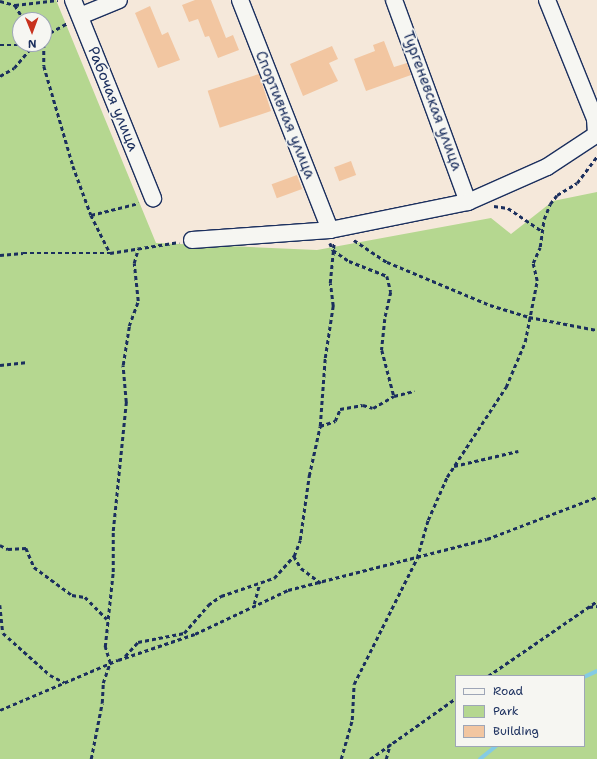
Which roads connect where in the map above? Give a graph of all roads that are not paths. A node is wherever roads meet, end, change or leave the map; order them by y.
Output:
1 (73, 0) edge
2 (119, 0) edge
3 (240, 0) edge
4 (394, 0) edge
5 (547, 0) edge
6 (80, 16) junction
7 (596, 134) edge
8 (146, 200) road end
9 (472, 201) junction
10 (331, 230) junction
11 (192, 240) road end

1 - 6 street, Рабочая улица
2 - 6 street
3 - 10 street, Спортивная улица
4 - 9 street, Тургеневская улица
5 - 7 street
6 - 8 street, Рабочая улица
7 - 9 street
9 - 10 street
10 - 11 street

